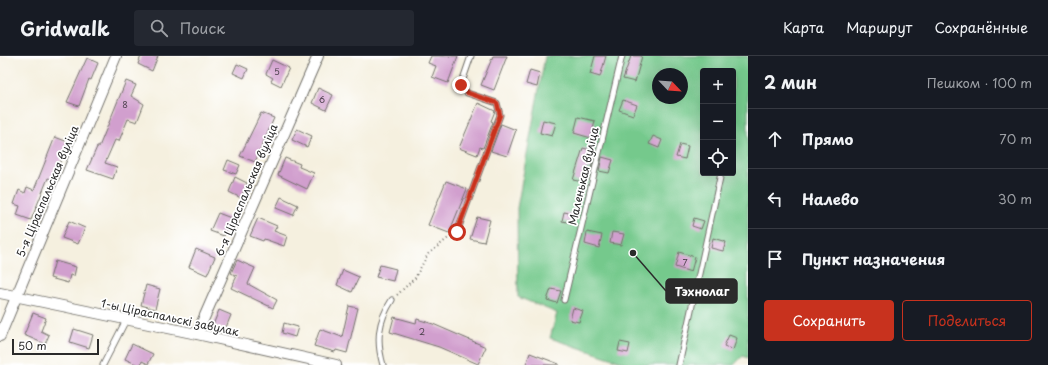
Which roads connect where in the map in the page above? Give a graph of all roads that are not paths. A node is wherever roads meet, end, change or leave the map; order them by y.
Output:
1 (116, 56) edge
2 (318, 56) edge
3 (471, 56) edge
4 (622, 56) edge
5 (720, 176) edge
6 (457, 232) road end
7 (0, 293) edge
8 (16, 296) junction
9 (392, 300) road end
10 (564, 300) dead end
11 (126, 320) junction
12 (197, 334) junction
13 (0, 336) edge
14 (285, 354) junction
15 (103, 365) edge
16 (285, 365) edge
17 (336, 365) edge
18 (383, 365) edge
19 (679, 365) edge

1 - 8 street, 5-я Ціраспальская вуліца
2 - 12 street, 6-я Ціраспальская вуліца
3 - 6 lane
4 - 10 lane, Маленькая вуліца
5 - 19 lane
7 - 8 street, 1-ы Ціраспальскі завулак
8 - 11 street, 1-ы Ціраспальскі завулак
8 - 13 street, 5-я Ціраспальская вуліца
9 - 18 lane
11 - 12 street, 1-ы Ціраспальскі завулак
11 - 15 lane
12 - 14 street, 1-ы Ціраспальскі завулак
14 - 16 street
14 - 17 street, 1-ы Ціраспальскі завулак

